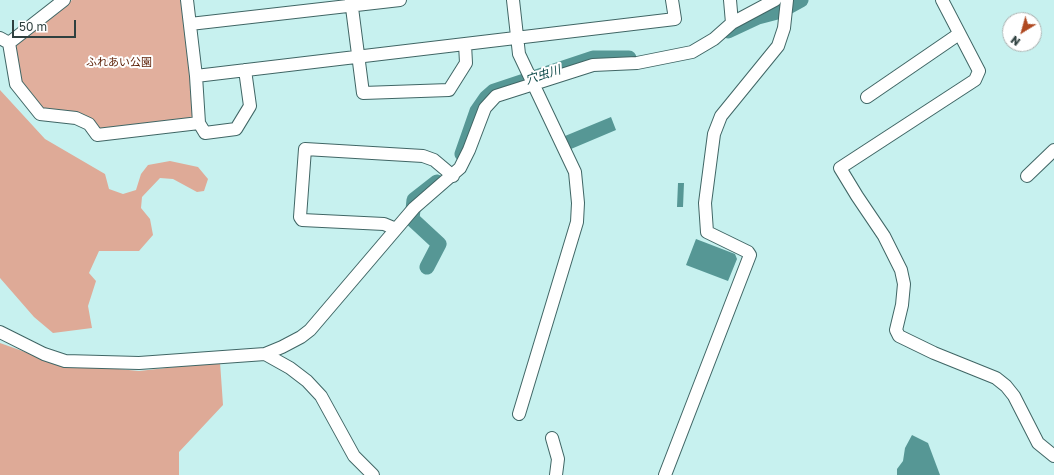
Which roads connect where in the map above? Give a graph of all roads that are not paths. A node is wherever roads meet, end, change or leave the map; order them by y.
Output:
1 (64, 0) edge
2 (187, 0) edge
3 (400, 0) edge
4 (513, 0) edge
5 (672, 0) edge
6 (730, 0) edge
7 (775, 0) edge
8 (787, 0) edge
9 (942, 0) edge
10 (351, 3) edge
11 (732, 23) junction
12 (190, 24) junction
13 (959, 34) junction
14 (517, 38) junction
15 (4, 40) edge
16 (466, 44) junction
17 (358, 57) junction
18 (244, 70) junction
19 (196, 76) junction
20 (533, 84) junction
21 (867, 97) dead end
22 (198, 123) junction
23 (1054, 150) edge
24 (453, 176) junction
25 (1027, 176) dead end
26 (396, 229) junction
27 (0, 332) edge
28 (265, 354) junction
29 (519, 414) dead end
30 (552, 438) dead end
31 (1054, 456) edge
32 (373, 475) edge
33 (556, 475) edge
34 (665, 475) edge

1 - 15 street
2 - 12 street
3 - 10 street
4 - 14 street
5 - 14 street
6 - 11 street
7 - 11 street
8 - 34 street
9 - 13 street
10 - 12 street
10 - 17 street
11 - 20 street
12 - 19 street
13 - 21 street
13 - 31 street
14 - 16 street
14 - 20 street
15 - 22 street
16 - 17 street
16 - 17 street
17 - 18 street
18 - 19 street
18 - 22 street
19 - 22 street
20 - 24 street
20 - 29 street
23 - 25 street
24 - 26 street
24 - 26 street
26 - 28 street
27 - 28 street
28 - 32 street
30 - 33 street

